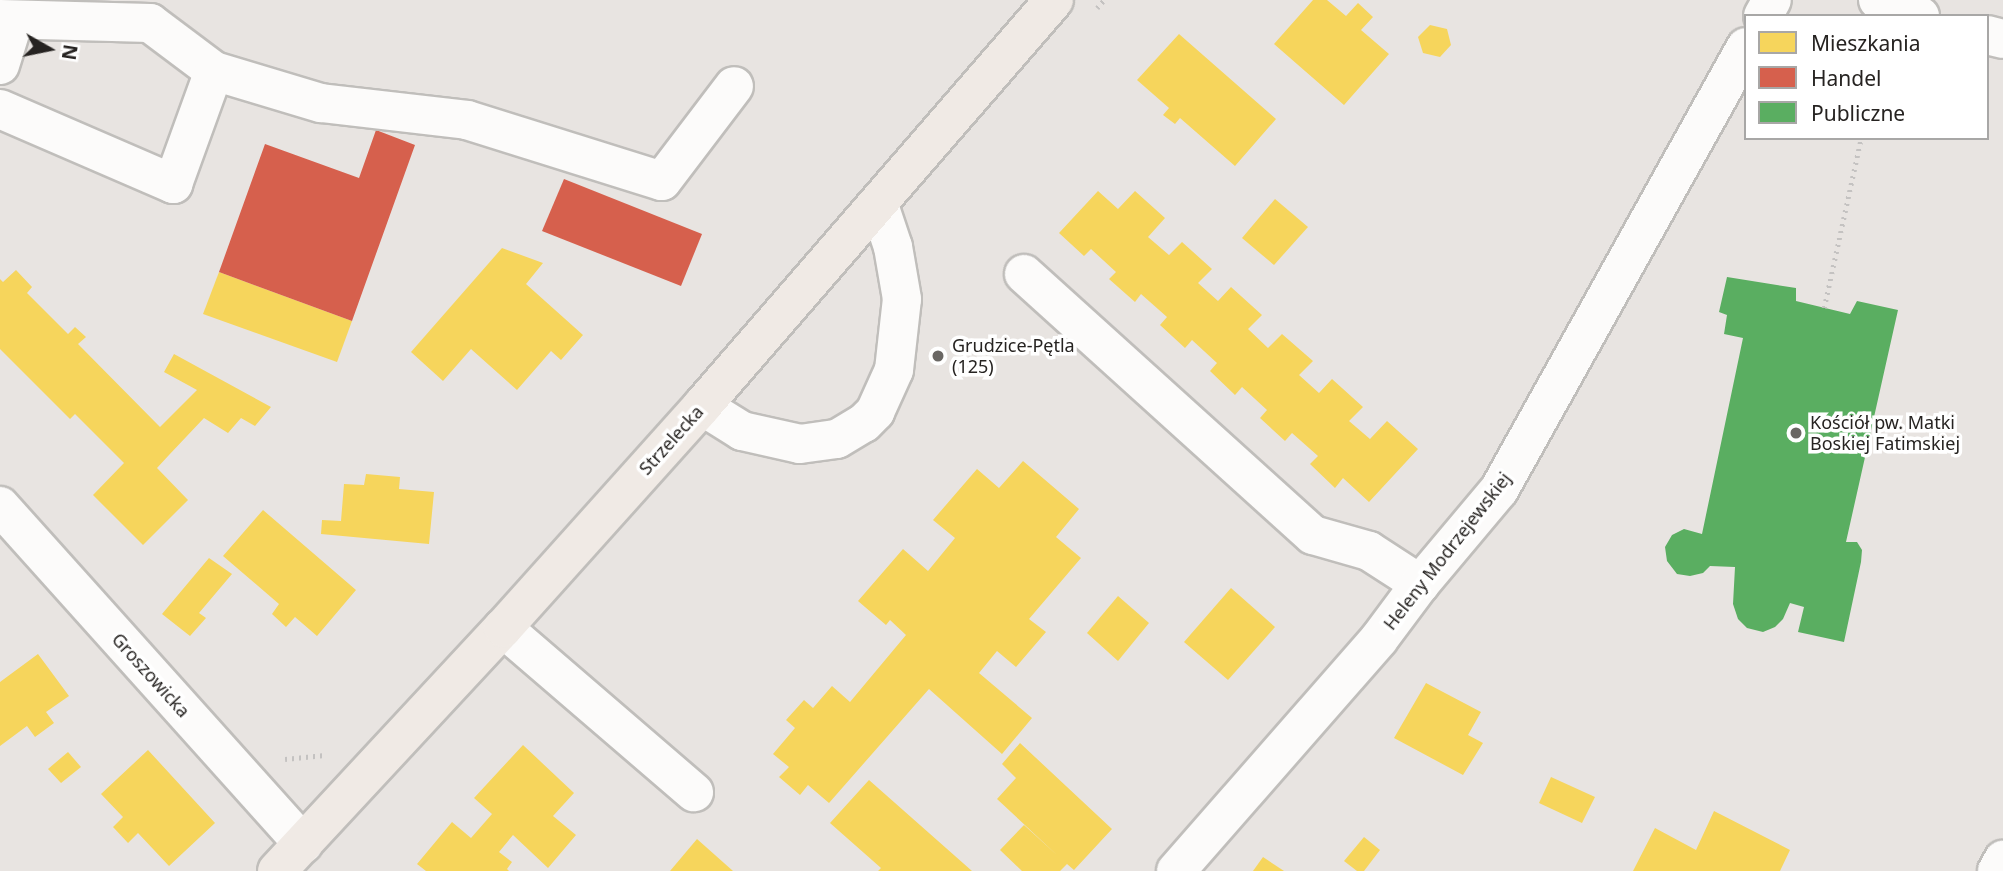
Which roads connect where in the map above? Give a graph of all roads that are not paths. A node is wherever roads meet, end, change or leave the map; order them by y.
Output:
1 (1054, 0) edge
2 (1878, 0) edge
3 (1915, 14) edge
4 (7, 19) edge
5 (1744, 51) edge
6 (0, 65) edge
7 (214, 71) junction
8 (734, 86) dead end
9 (0, 108) edge
10 (879, 205) junction
11 (1024, 274) dead end
12 (702, 405) junction
13 (0, 506) edge
14 (1420, 584) junction
15 (503, 628) junction
16 (694, 792) dead end
17 (303, 844) junction
18 (2003, 860) edge
19 (277, 871) edge
20 (1176, 871) edge
21 (1997, 871) edge

1 - 10 main road, Strzelecka
2 - 3 street
4 - 6 street
4 - 7 street
5 - 14 street, Heleny Modrzejewskiej
7 - 8 street
7 - 9 street
10 - 12 main road, Strzelecka
10 - 12 street
11 - 14 street
12 - 15 main road, Strzelecka
13 - 17 street, Groszowicka
14 - 20 street, Heleny Modrzejewskiej
15 - 16 street
15 - 17 main road, Strzelecka
17 - 19 main road, Strzelecka
18 - 21 street

